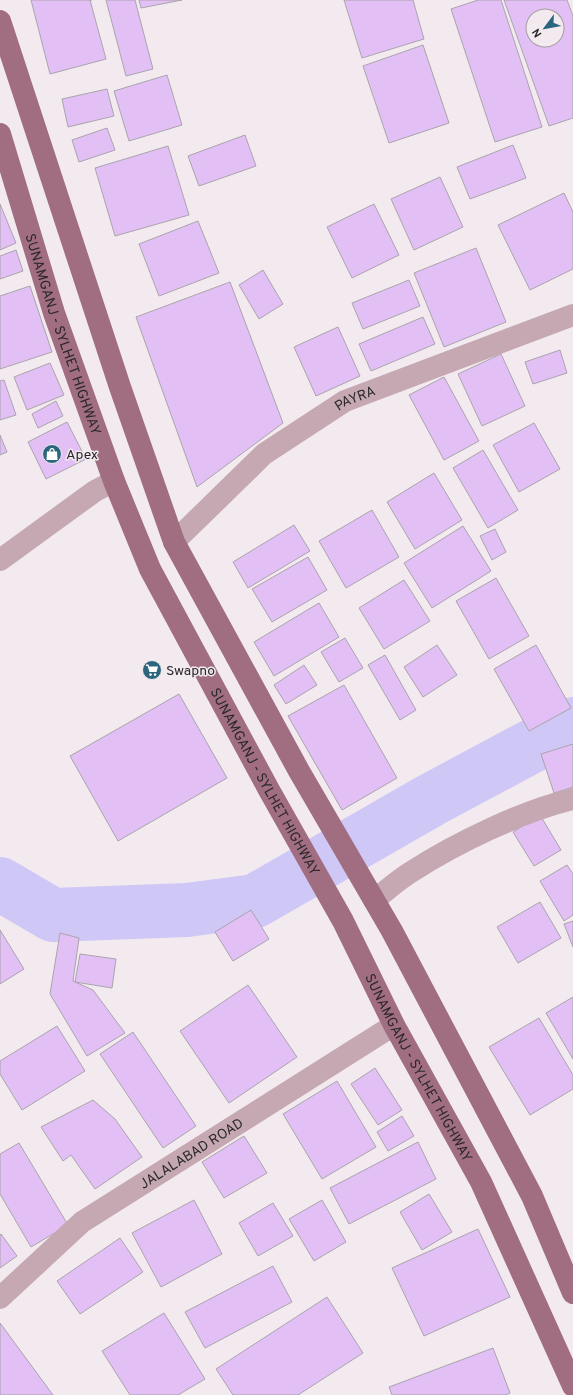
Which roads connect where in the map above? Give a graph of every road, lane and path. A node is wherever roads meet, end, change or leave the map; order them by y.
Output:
1 (0, 21) edge
2 (0, 134) edge
3 (573, 315) edge
4 (114, 481) junction
5 (174, 542) junction
6 (0, 560) edge
7 (573, 798) edge
8 (374, 900) junction
9 (394, 1025) junction
10 (573, 1293) edge
11 (0, 1298) edge
12 (573, 1386) edge

1 - 5 main road
2 - 4 main road, SUNAMGANJ - SYLHET HIGHWAY
3 - 5 street, PAYRA
4 - 6 street
4 - 9 main road, SUNAMGANJ - SYLHET HIGHWAY
5 - 8 main road
7 - 8 street
8 - 10 main road
9 - 11 street, JALALABAD ROAD
9 - 12 main road, SUNAMGANJ - SYLHET HIGHWAY

